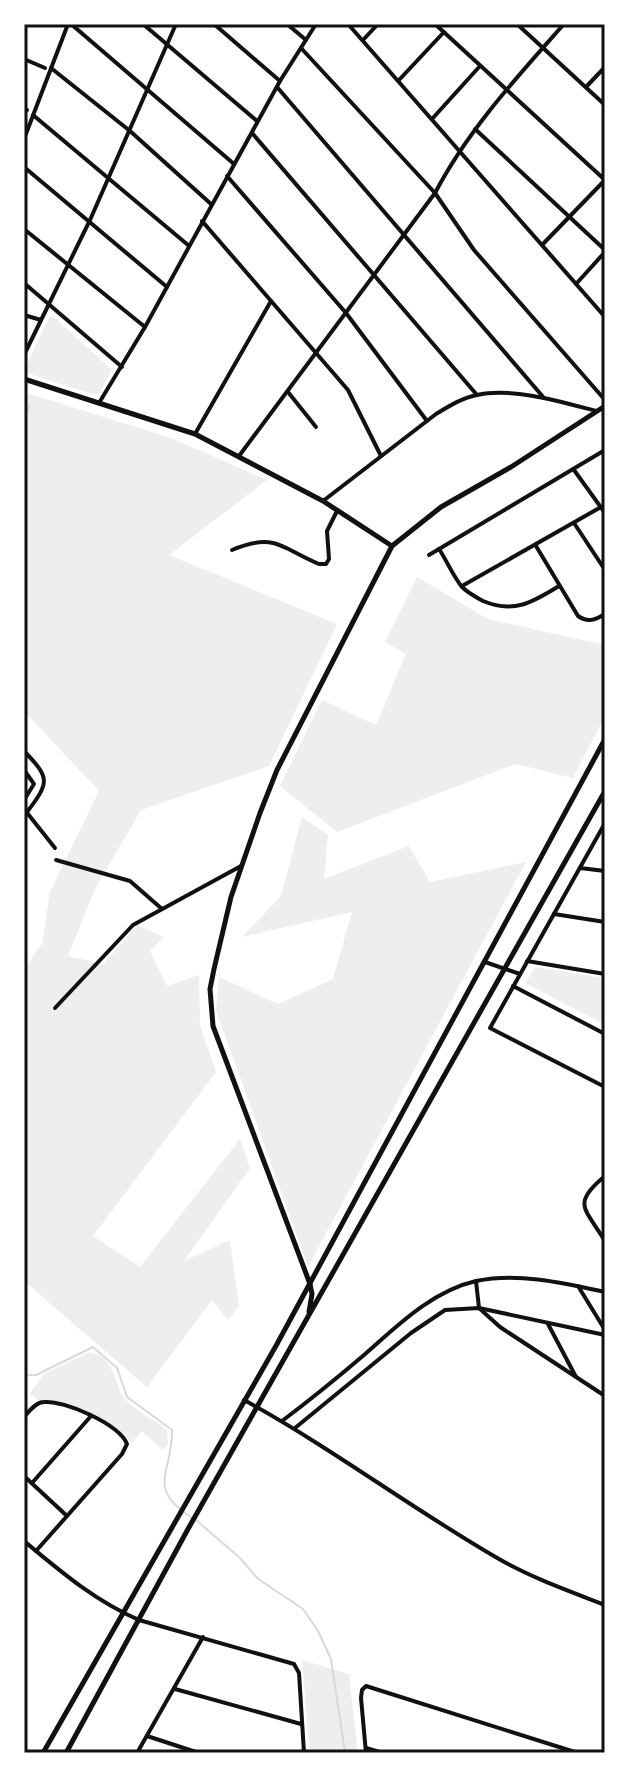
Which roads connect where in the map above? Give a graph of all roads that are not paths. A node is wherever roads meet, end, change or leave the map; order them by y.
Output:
1 (70, 24) edge
2 (143, 24) edge
3 (176, 24) edge
4 (214, 24) edge
5 (287, 24) edge
6 (316, 24) edge
7 (348, 24) edge
8 (378, 24) edge
9 (435, 24) edge
10 (517, 24) edge
11 (564, 24) edge
12 (444, 32) junction
13 (306, 40) junction
14 (363, 40) junction
15 (167, 43) junction
16 (301, 48) junction
17 (543, 48) junction
18 (24, 59) edge
19 (480, 66) junction
20 (605, 67) edge
21 (48, 68) junction
22 (398, 80) junction
23 (280, 81) junction
24 (147, 87) junction
25 (277, 87) junction
26 (586, 87) junction
27 (507, 91) junction
28 (605, 105) edge
29 (33, 115) junction
30 (432, 119) junction
31 (257, 121) junction
32 (475, 129) junction
33 (130, 131) junction
34 (251, 132) junction
35 (24, 139) edge
36 (458, 150) junction
37 (234, 164) junction
38 (24, 167) edge
39 (109, 176) junction
40 (227, 176) junction
41 (605, 180) edge
42 (435, 193) junction
43 (211, 204) junction
44 (570, 217) junction
45 (90, 220) junction
46 (202, 220) junction
47 (24, 229) edge
48 (404, 234) junction
49 (188, 245) junction
50 (542, 245) junction
51 (605, 251) edge
52 (68, 265) junction
53 (375, 274) junction
54 (24, 283) edge
55 (576, 284) junction
56 (167, 287) junction
57 (271, 301) junction
58 (49, 304) junction
59 (346, 313) junction
60 (24, 315) edge
61 (605, 317) edge
62 (41, 320) junction
63 (145, 327) junction
64 (316, 353) junction
65 (24, 355) edge
66 (122, 367) junction
67 (24, 379) edge
68 (288, 392) junction
69 (477, 395) junction
70 (544, 398) junction
71 (605, 400) edge
72 (99, 403) junction
73 (605, 406) edge
74 (599, 411) junction
75 (427, 421) junction
76 (316, 427) dead end
77 (195, 434) junction
78 (605, 450) edge
79 (239, 456) junction
80 (381, 456) junction
81 (574, 470) junction
82 (323, 501) junction
83 (337, 510) junction
84 (603, 510) edge
85 (574, 523) junction
86 (392, 546) junction
87 (536, 546) junction
88 (439, 549) junction
89 (232, 550) dead end
90 (429, 555) dead end
91 (605, 570) edge
92 (462, 586) junction
93 (559, 586) junction
94 (605, 614) edge
95 (605, 739) edge
96 (24, 751) edge
97 (24, 770) edge
98 (32, 789) junction
99 (605, 791) edge
100 (43, 792) junction
101 (24, 800) edge
102 (26, 810) edge
103 (605, 823) edge
104 (55, 848) dead end
105 (56, 860) dead end
106 (241, 866) junction
107 (580, 868) junction
108 (605, 871) edge
109 (162, 909) junction
110 (554, 914) junction
111 (605, 922) edge
112 (484, 961) junction
113 (527, 961) junction
114 (506, 968) junction
115 (520, 974) junction
116 (605, 974) edge
117 (513, 986) junction
118 (55, 1008) dead end
119 (605, 1034) edge
120 (605, 1087) edge
121 (605, 1176) edge
122 (605, 1241) edge
123 (476, 1281) junction
124 (310, 1284) junction
125 (578, 1286) junction
126 (605, 1292) edge
127 (479, 1308) junction
128 (308, 1317) junction
129 (548, 1323) junction
130 (605, 1332) edge
131 (577, 1379) junction
132 (605, 1396) edge
133 (244, 1400) junction
134 (258, 1408) junction
135 (25, 1414) edge
136 (92, 1415) junction
137 (282, 1421) junction
138 (294, 1428) junction
139 (24, 1476) edge
140 (32, 1483) junction
141 (67, 1516) junction
142 (24, 1541) edge
143 (36, 1551) junction
144 (605, 1605) edge
145 (122, 1613) junction
146 (139, 1620) junction
147 (203, 1637) junction
148 (175, 1689) junction
149 (301, 1724) junction
150 (147, 1736) junction
151 (366, 1750) edge
152 (43, 1753) edge
153 (66, 1753) edge
154 (137, 1753) edge
155 (199, 1753) edge
156 (304, 1753) edge
157 (383, 1753) edge
158 (578, 1753) edge

1 - 21 street
1 - 24 street
2 - 15 street
3 - 15 street
4 - 23 street
5 - 13 street
6 - 13 street
7 - 14 street
8 - 14 street
9 - 12 street
10 - 17 street
11 - 17 street
12 - 19 street
12 - 22 street
13 - 16 street
14 - 22 street
15 - 24 street
15 - 31 street
16 - 23 street
16 - 42 street
17 - 26 street
17 - 27 street
18 - 21 street
19 - 27 street
19 - 30 street
20 - 26 street
21 - 29 street
21 - 33 street
22 - 30 street
23 - 25 street
24 - 33 street
24 - 37 street
25 - 31 street
25 - 48 street
26 - 28 street
27 - 32 street
27 - 41 street
29 - 35 street
29 - 39 street
30 - 36 street
31 - 34 street
32 - 36 street
32 - 44 street
33 - 39 street
33 - 43 street
34 - 37 street
34 - 53 street
36 - 42 street
36 - 50 street
37 - 40 street
38 - 45 street
39 - 45 street
39 - 49 street
40 - 43 street
40 - 59 street
41 - 44 street
42 - 48 street
42 - 71 street
43 - 46 street
44 - 50 street
44 - 51 street
45 - 52 street
45 - 56 street
46 - 49 street
46 - 57 street
47 - 52 street
48 - 53 street
48 - 70 street
49 - 56 street
50 - 55 street
51 - 55 street
52 - 58 street
52 - 63 street
53 - 59 street
53 - 69 street
54 - 58 street
55 - 61 street
56 - 63 street
57 - 64 street
57 - 77 street
58 - 62 street
58 - 66 street
59 - 64 street
59 - 75 street
60 - 62 street
62 - 65 street
63 - 66 street
64 - 68 street
64 - 80 street
66 - 72 street
67 - 72 street
68 - 76 street
68 - 79 street
69 - 70 street
69 - 75 street
70 - 74 street
72 - 77 street
73 - 74 street
74 - 86 street
75 - 80 street
77 - 79 street
78 - 81 street
79 - 82 street
80 - 82 street
81 - 84 street
81 - 88 street
82 - 83 street
83 - 86 street
83 - 89 street
84 - 85 street
85 - 87 street
85 - 91 street
86 - 106 street
87 - 92 street
87 - 93 street
88 - 90 street
88 - 92 street
92 - 93 street
93 - 94 street
95 - 112 street
96 - 100 street
97 - 98 street
98 - 100 street
98 - 101 street
99 - 114 street
100 - 102 street
102 - 104 street
103 - 107 street
105 - 109 street
106 - 109 street
106 - 124 street
107 - 108 street
107 - 110 street
109 - 118 street
110 - 111 street
110 - 113 street
112 - 114 street
112 - 124 street
113 - 115 street
113 - 116 street
114 - 115 street
114 - 128 street
115 - 117 street
117 - 119 street
117 - 120 street
121 - 122 street
123 - 125 street
123 - 127 street
123 - 137 street
124 - 128 street
124 - 133 street
125 - 126 street
125 - 130 street
127 - 129 street
127 - 131 street
127 - 138 street
128 - 134 street
129 - 130 street
129 - 131 street
131 - 132 street
133 - 134 street
133 - 145 street
134 - 137 street
134 - 146 street
135 - 136 street
136 - 140 street
136 - 141 street
137 - 138 street
138 - 144 street
139 - 140 street
140 - 141 street
141 - 143 street
142 - 143 street
143 - 145 street
145 - 146 street
145 - 152 street
146 - 147 street
146 - 153 street
147 - 148 street
147 - 149 street
148 - 149 street
148 - 150 street
149 - 156 street
150 - 154 street
150 - 155 street
151 - 157 street
151 - 158 street

